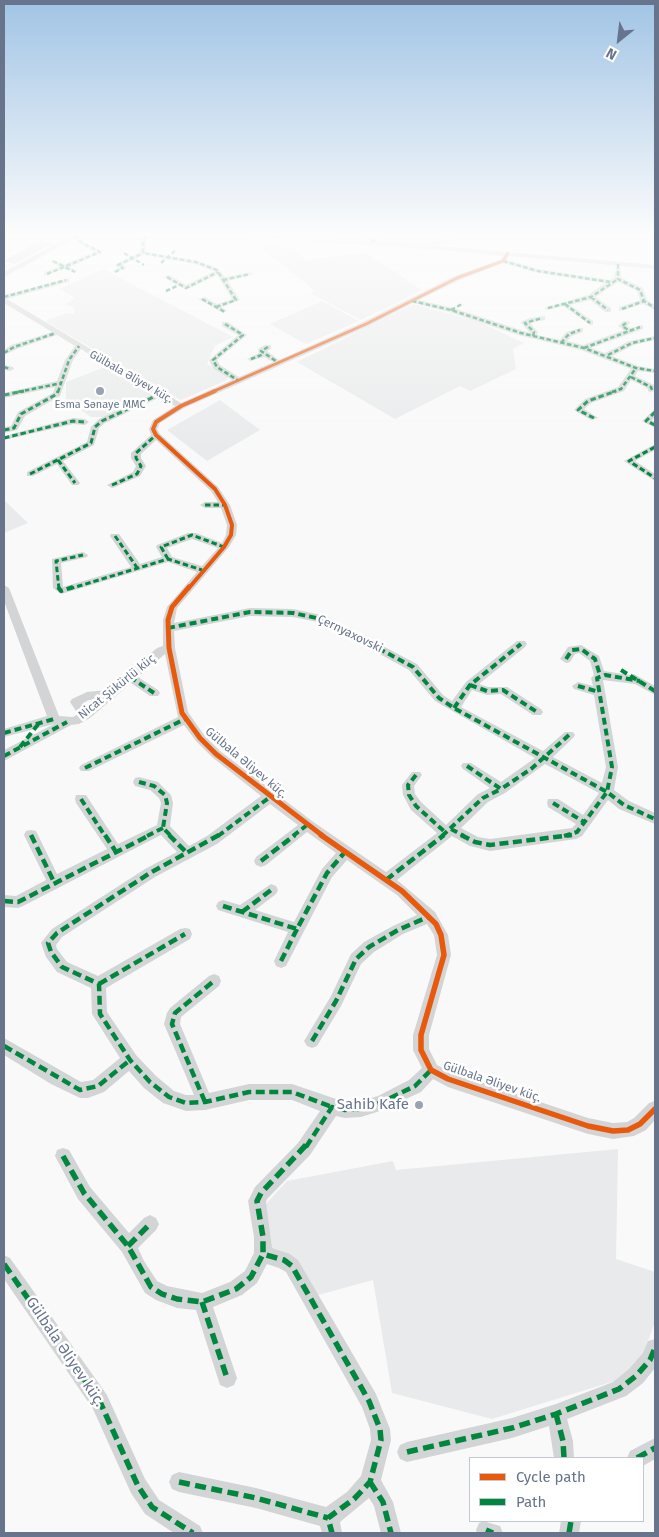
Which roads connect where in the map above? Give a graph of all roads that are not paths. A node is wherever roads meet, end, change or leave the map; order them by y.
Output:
1 (16, 307) edge
2 (216, 307) edge
3 (400, 307) edge
4 (436, 307) edge
5 (457, 307) edge
6 (553, 307) edge
7 (569, 307) edge
8 (604, 307) edge
9 (629, 307) edge
10 (548, 308) dead end
11 (622, 309) dead end
12 (450, 310) junction
13 (608, 310) dead end
14 (225, 312) dead end
15 (542, 318) dead end
16 (590, 323) dead end
17 (626, 323) dead end
18 (225, 324) dead end
19 (640, 327) dead end
20 (580, 330) dead end
21 (630, 331) junction
22 (56, 332) junction
23 (534, 336) junction
24 (655, 338) edge
25 (561, 343) junction
26 (79, 346) junction
27 (584, 348) junction
28 (4, 353) edge
29 (608, 355) junction
30 (251, 359) dead end
31 (279, 363) junction
32 (636, 368) junction
33 (655, 371) edge
34 (631, 377) junction
35 (239, 380) junction
36 (62, 383) junction
37 (652, 390) dead end
38 (160, 394) junction
39 (4, 396) edge
40 (181, 406) junction
41 (655, 412) edge
42 (594, 418) dead end
43 (85, 422) junction
44 (102, 422) junction
45 (655, 424) edge
46 (4, 430) edge
47 (54, 431) dead end
48 (156, 435) junction
49 (4, 438) edge
50 (655, 446) edge
51 (58, 460) junction
52 (30, 474) dead end
53 (655, 478) edge
54 (75, 483) dead end
55 (112, 485) dead end
56 (205, 505) dead end
57 (225, 505) junction
58 (116, 536) dead end
59 (224, 547) junction
60 (83, 555) dead end
61 (168, 559) junction
62 (138, 569) junction
63 (202, 570) junction
64 (4, 588) edge
65 (168, 628) junction
66 (521, 644) dead end
67 (169, 648) junction
68 (566, 659) dead end
69 (621, 670) dead end
70 (600, 675) junction
71 (130, 677) junction
72 (640, 681) junction
73 (470, 685) junction
74 (578, 686) dead end
75 (655, 690) edge
76 (599, 692) junction
77 (154, 693) dead end
78 (110, 694) junction
79 (454, 708) junction
80 (537, 712) dead end
81 (89, 713) junction
82 (54, 719) junction
83 (184, 719) junction
84 (40, 722) junction
85 (67, 722) junction
86 (4, 733) edge
87 (569, 735) dead end
88 (17, 750) junction
89 (4, 756) edge
90 (544, 758) junction
91 (467, 766) dead end
92 (85, 768) dead end
93 (416, 775) dead end
94 (139, 782) dead end
95 (501, 789) junction
96 (607, 792) junction
97 (270, 797) junction
98 (81, 799) dead end
99 (553, 803) dead end
100 (655, 819) edge
101 (584, 822) junction
102 (307, 825) junction
103 (164, 828) junction
104 (448, 831) junction
105 (31, 835) dead end
106 (116, 852) junction
107 (345, 852) junction
108 (187, 853) junction
109 (261, 861) dead end
110 (386, 880) junction
111 (54, 882) junction
112 (270, 890) dead end
113 (4, 901) edge
114 (223, 906) dead end
115 (242, 912) junction
116 (430, 916) junction
117 (297, 929) junction
118 (185, 934) dead end
119 (281, 961) dead end
120 (214, 981) dead end
121 (99, 984) junction
122 (312, 1041) dead end
123 (4, 1046) edge
124 (130, 1060) junction
125 (430, 1070) junction
126 (205, 1102) junction
127 (332, 1107) junction
128 (654, 1113) edge
129 (63, 1156) dead end
130 (150, 1224) dead end
131 (128, 1246) junction
132 (263, 1254) junction
133 (4, 1264) edge
134 (202, 1302) junction
135 (654, 1358) edge
136 (228, 1378) dead end
137 (556, 1414) junction
138 (655, 1448) edge
139 (407, 1452) dead end
140 (564, 1457) edge
141 (639, 1457) edge
142 (178, 1482) dead end
143 (370, 1482) junction
144 (330, 1526) edge
145 (193, 1533) edge
146 (390, 1533) edge

1 - 22 street, Gülbala Əliyev küç.
2 - 14 street
3 - 31 street, Gülbala Əliyev küç.
4 - 12 street
5 - 12 street
6 - 10 street
7 - 16 street
8 - 13 street
9 - 11 street
12 - 23 street
15 - 23 street
17 - 21 street
18 - 35 street
19 - 21 street
20 - 25 street
21 - 27 street
22 - 26 street, Gülbala Əliyev küç.
22 - 28 street
23 - 25 street
24 - 29 street
25 - 27 street
26 - 36 street
26 - 38 street, Gülbala Əliyev küç.
27 - 29 street
29 - 32 street
30 - 31 street
31 - 35 street, Gülbala Əliyev küç.
32 - 33 street
32 - 34 street
34 - 37 street
34 - 42 street
35 - 40 street, Gülbala Əliyev küç.
36 - 39 street
36 - 46 street
38 - 40 street, Gülbala Əliyev küç.
38 - 44 street
40 - 48 street, Gülbala Əliyev küç.
41 - 45 street
43 - 44 street
43 - 47 street
43 - 49 street
44 - 51 street
48 - 55 street
48 - 57 street
50 - 53 street
51 - 52 street
51 - 54 street
56 - 57 street
57 - 59 street
58 - 62 street
59 - 61 street
59 - 63 street
60 - 62 street
61 - 62 street
61 - 63 street
63 - 65 street
64 - 82 street
65 - 67 street
65 - 79 street, Çernyaxovski
66 - 73 street
67 - 71 street, Nicat Şükürlü küç
67 - 83 street
68 - 70 street
69 - 72 street
70 - 72 street
70 - 76 street
71 - 77 street
71 - 78 street, Nicat Şükürlü küç
72 - 75 street
73 - 79 street
73 - 80 street
74 - 76 street
76 - 96 street
78 - 81 street, Nicat Şükürlü küç
78 - 81 street
79 - 90 street, Çernyaxovski
81 - 85 street, Nicat Şükürlü küç
82 - 84 street
82 - 85 street, Nicat Şükürlü küç
83 - 92 street
83 - 97 street, Gülbala Əliyev küç.
84 - 86 street
84 - 88 street
85 - 88 street
87 - 90 street
88 - 89 street
90 - 95 street
90 - 96 street, Çernyaxovski
91 - 95 street
93 - 104 street
94 - 103 street
95 - 104 street
96 - 100 street, Çernyaxovski
96 - 101 street
97 - 102 street, Gülbala Əliyev küç.
97 - 108 street
98 - 106 street
99 - 101 street
101 - 104 street
102 - 107 street, Gülbala Əliyev küç.
102 - 109 street
103 - 106 street
103 - 108 street
104 - 110 street
105 - 111 street
106 - 111 street
107 - 110 street, Gülbala Əliyev küç.
107 - 117 street
108 - 121 street
110 - 116 street, Gülbala Əliyev küç.
111 - 113 street
112 - 115 street
114 - 115 street
115 - 117 street
116 - 122 street
116 - 125 street, Gülbala Əliyev küç.
117 - 119 street
118 - 121 street
120 - 126 street
121 - 124 street, Gülbala Əliyev küç.
123 - 124 street
124 - 126 street, Gülbala Əliyev küç.
125 - 127 street, Gülbala Əliyev küç.
125 - 128 street, Gülbala Əliyev küç.
126 - 127 street, Gülbala Əliyev küç.
127 - 132 street
129 - 131 street
130 - 131 street
131 - 134 street
132 - 134 street
132 - 143 street
133 - 145 street, Gülbala Əliyev küç.
134 - 136 street
135 - 137 street
137 - 139 street
137 - 140 street
138 - 141 street
142 - 144 street
143 - 144 street
143 - 146 street

